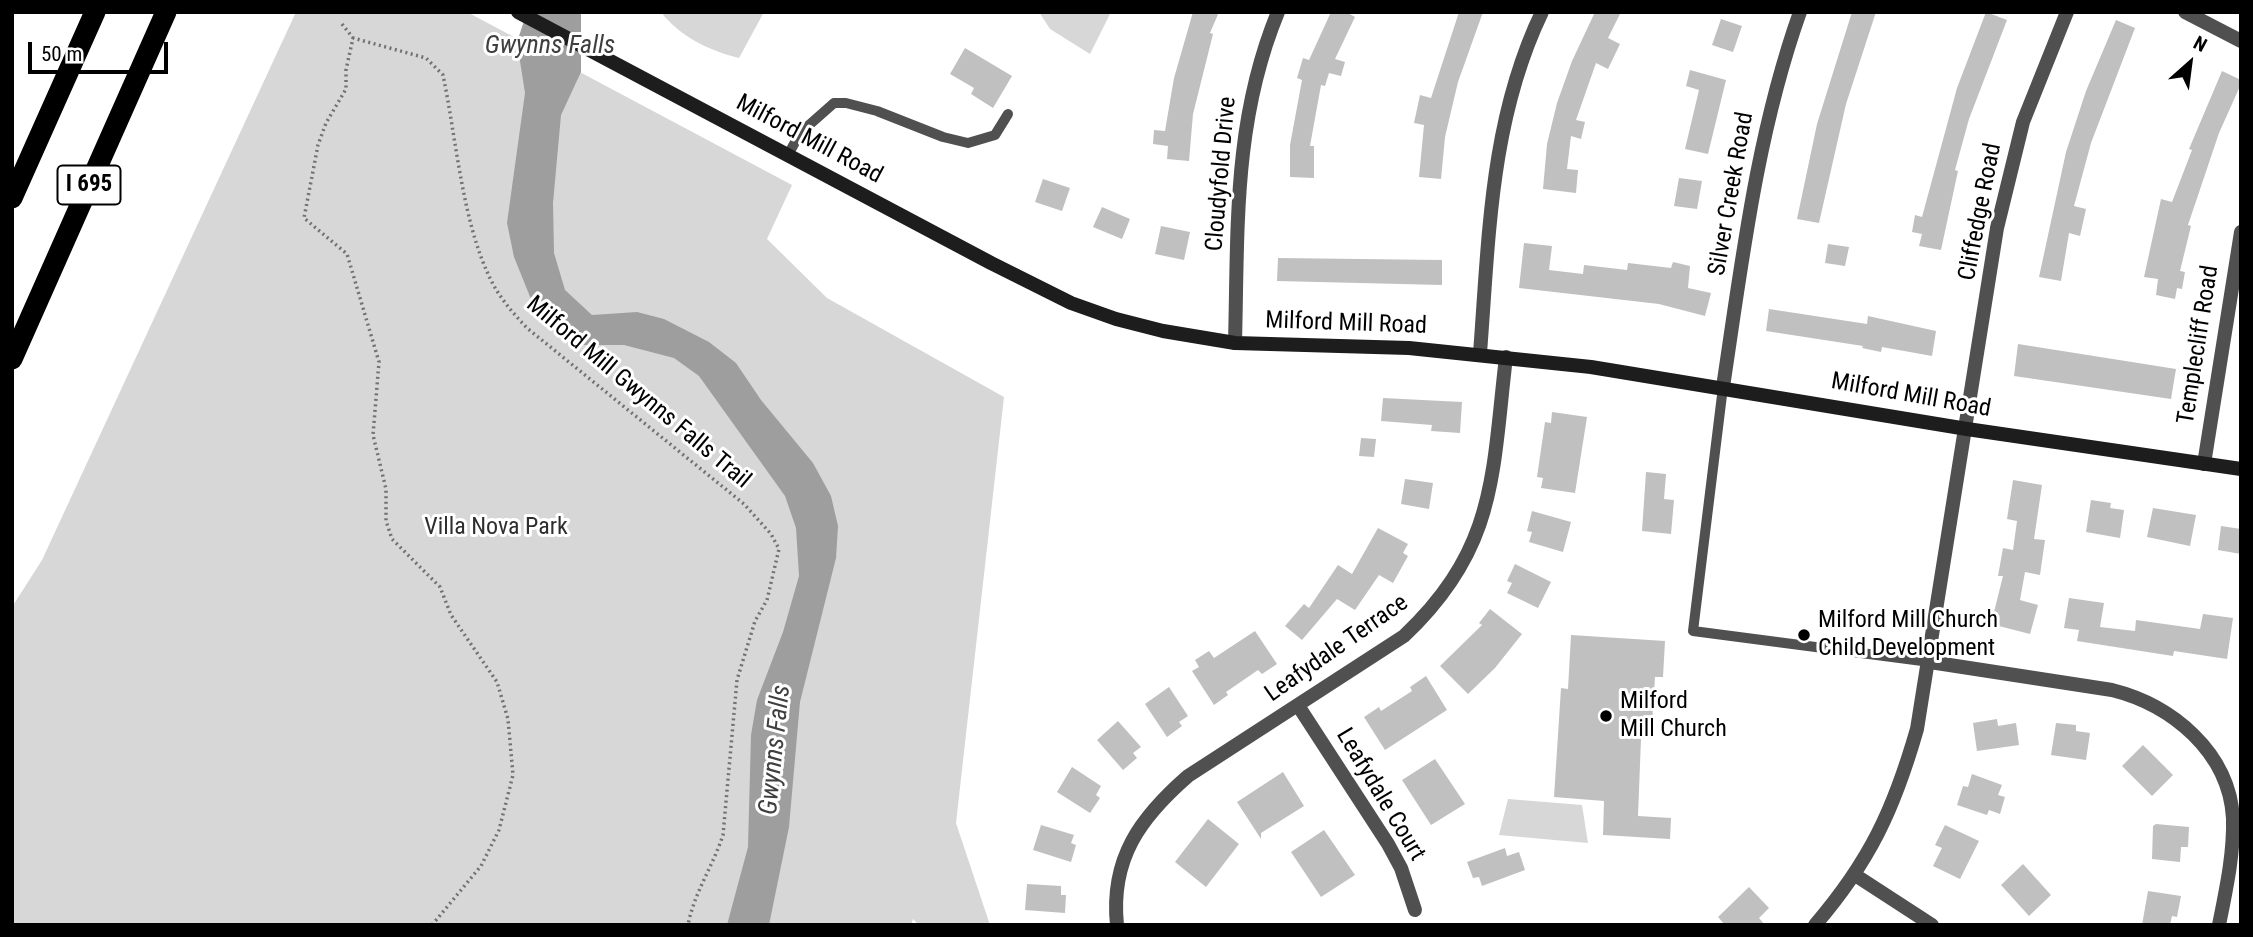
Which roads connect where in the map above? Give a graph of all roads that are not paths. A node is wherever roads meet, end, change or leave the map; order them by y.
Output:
1 (95, 12) edge
2 (166, 12) edge
3 (518, 12) edge
4 (1278, 12) edge
5 (1542, 12) edge
6 (1800, 12) edge
7 (2067, 12) edge
8 (2185, 12) edge
9 (2241, 41) edge
10 (1008, 114) dead end
11 (788, 155) junction
12 (12, 198) edge
13 (2241, 232) edge
14 (1235, 343) junction
15 (1480, 354) junction
16 (1506, 357) junction
17 (12, 359) edge
18 (1723, 387) junction
19 (1967, 429) junction
20 (2204, 464) junction
21 (2241, 469) edge
22 (1930, 662) junction
23 (1299, 706) junction
24 (1855, 875) junction
25 (1415, 910) dead end
26 (1117, 925) edge
27 (1815, 925) edge
28 (1932, 925) edge
29 (2220, 925) edge

1 - 12 highway, I 695
2 - 17 highway, I 695
3 - 11 main road, Milford Mill Road
4 - 14 street, Cloudyfold Drive
5 - 15 street
6 - 18 street, Silver Creek Road
7 - 19 street, Cliffedge Road
8 - 9 street
10 - 11 lane
11 - 14 main road, Milford Mill Road
13 - 20 street, Templecliff Road
14 - 15 main road, Milford Mill Road
15 - 16 main road, Milford Mill Road
16 - 18 main road, Milford Mill Road
16 - 23 street, Leafydale Terrace
18 - 19 main road, Milford Mill Road
18 - 22 lane
19 - 20 main road, Milford Mill Road
19 - 22 street, Cliffedge Road
20 - 21 main road, Milford Mill Road
22 - 24 street, Cliffedge Road
22 - 29 street
23 - 25 street, Leafydale Court
23 - 26 street, Leafydale Terrace
24 - 27 street, Cliffedge Road
24 - 28 street

